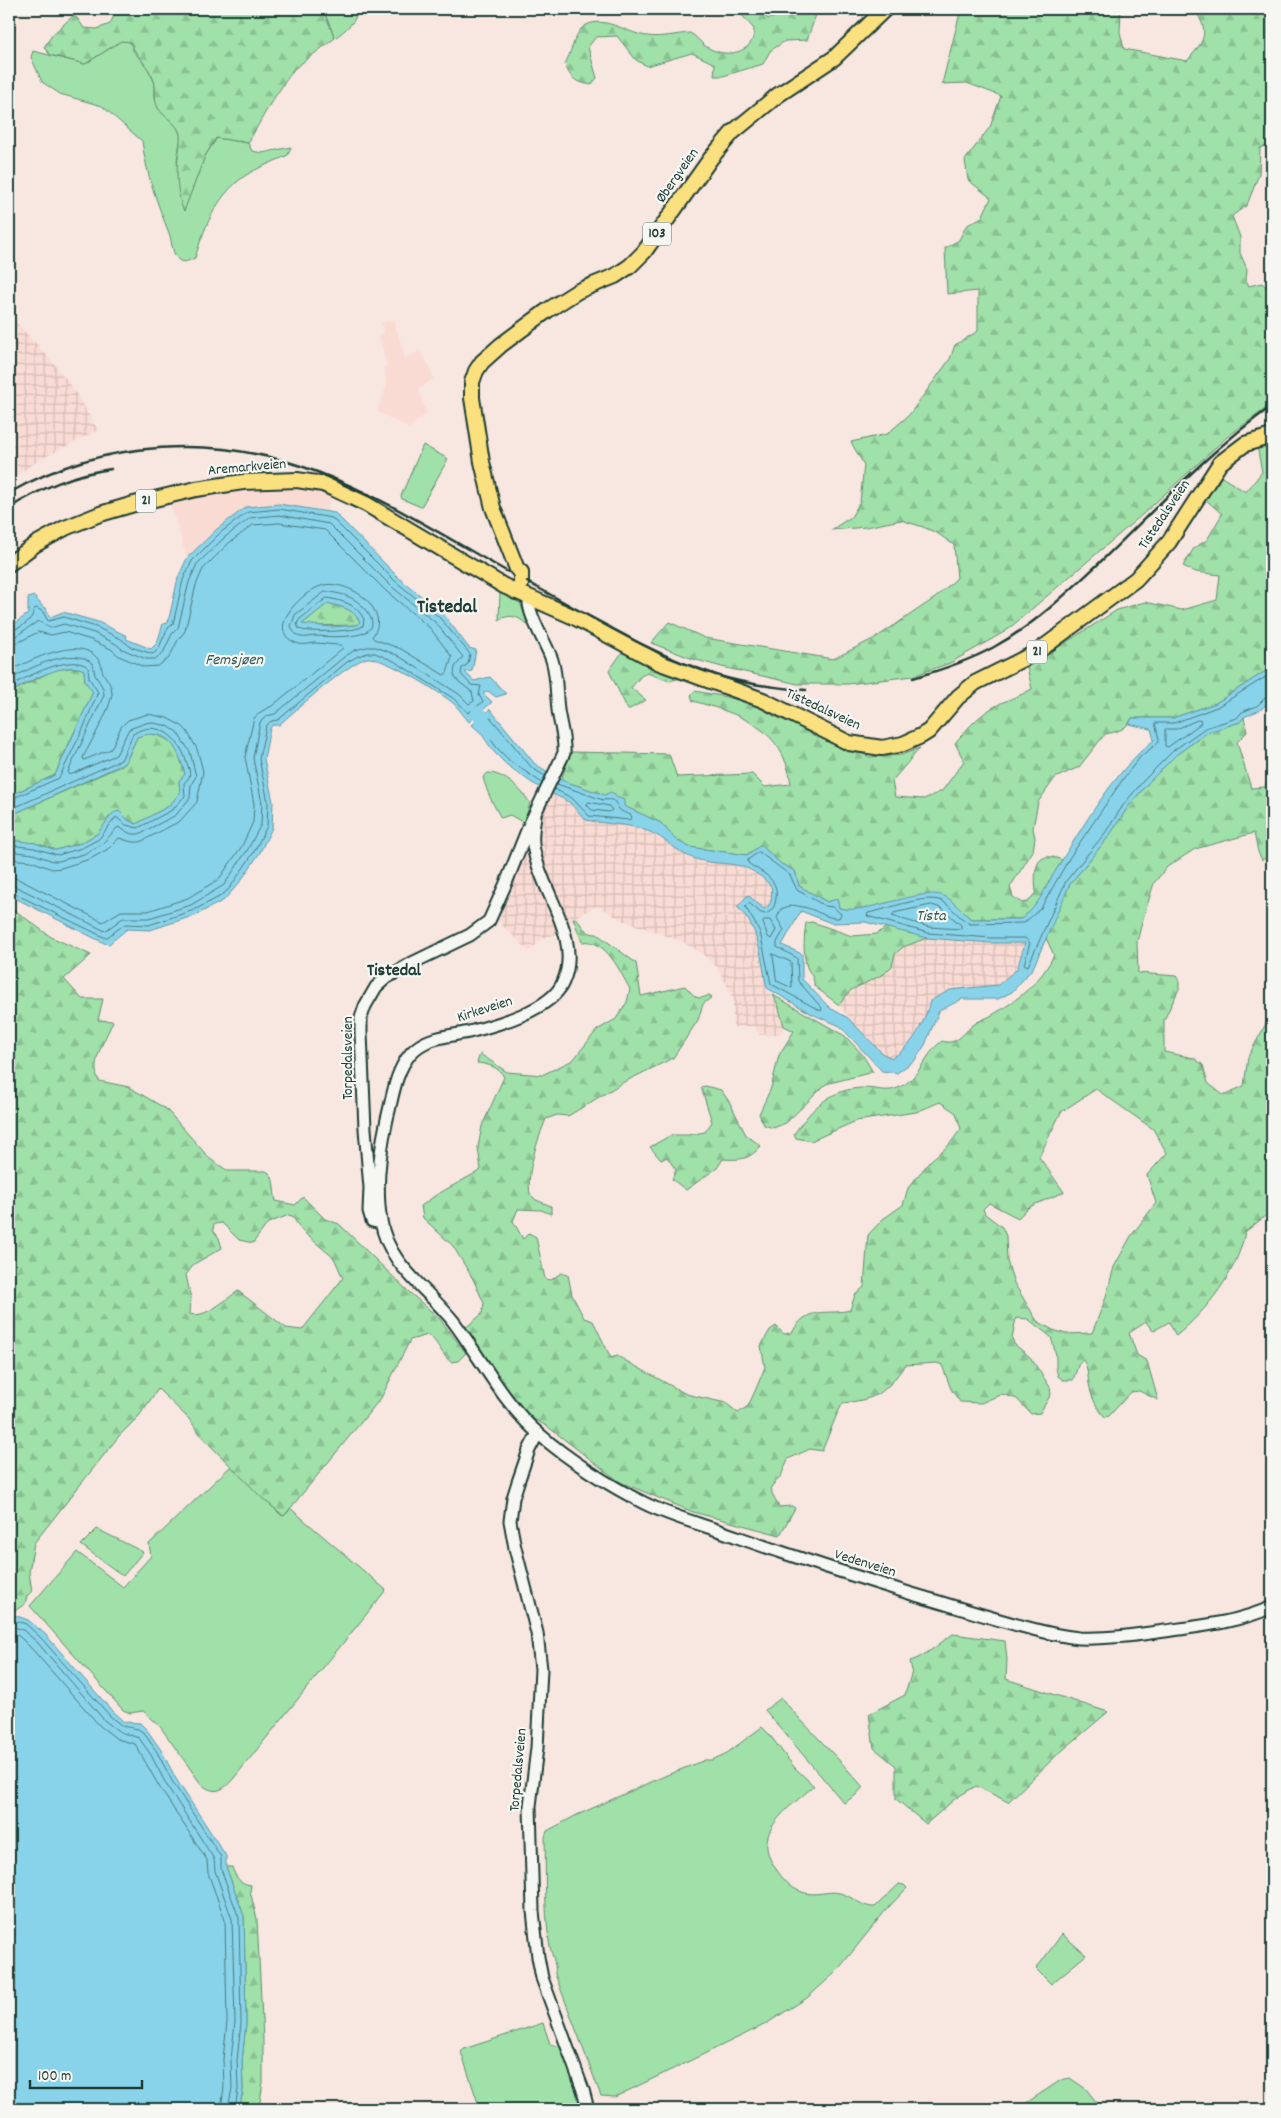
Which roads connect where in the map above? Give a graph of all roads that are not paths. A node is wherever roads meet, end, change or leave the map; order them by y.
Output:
1 (885, 9) edge
2 (1272, 436) edge
3 (9, 564) edge
4 (518, 593) junction
5 (546, 605) junction
6 (536, 622) junction
7 (535, 816) junction
8 (381, 1223) junction
9 (496, 1382) joint
10 (538, 1433) junction
11 (1272, 1607) edge
12 (588, 2109) edge

1 - 4 main road, Øbergveien / 103
2 - 5 main road, Tistedalsveien / 21
3 - 4 main road, Aremarkveien / 21
4 - 5 main road, Tistedalsveien / 21
4 - 6 main road, Torpedalsveien
5 - 6 main road
6 - 7 main road, Torpedalsveien
7 - 8 main road, Torpedalsveien
7 - 8 main road, Kirkeveien
8 - 9 main road, Torpedalsveien
9 - 10 main road, Vedenveien
10 - 11 main road, Vedenveien
10 - 12 main road, Torpedalsveien

